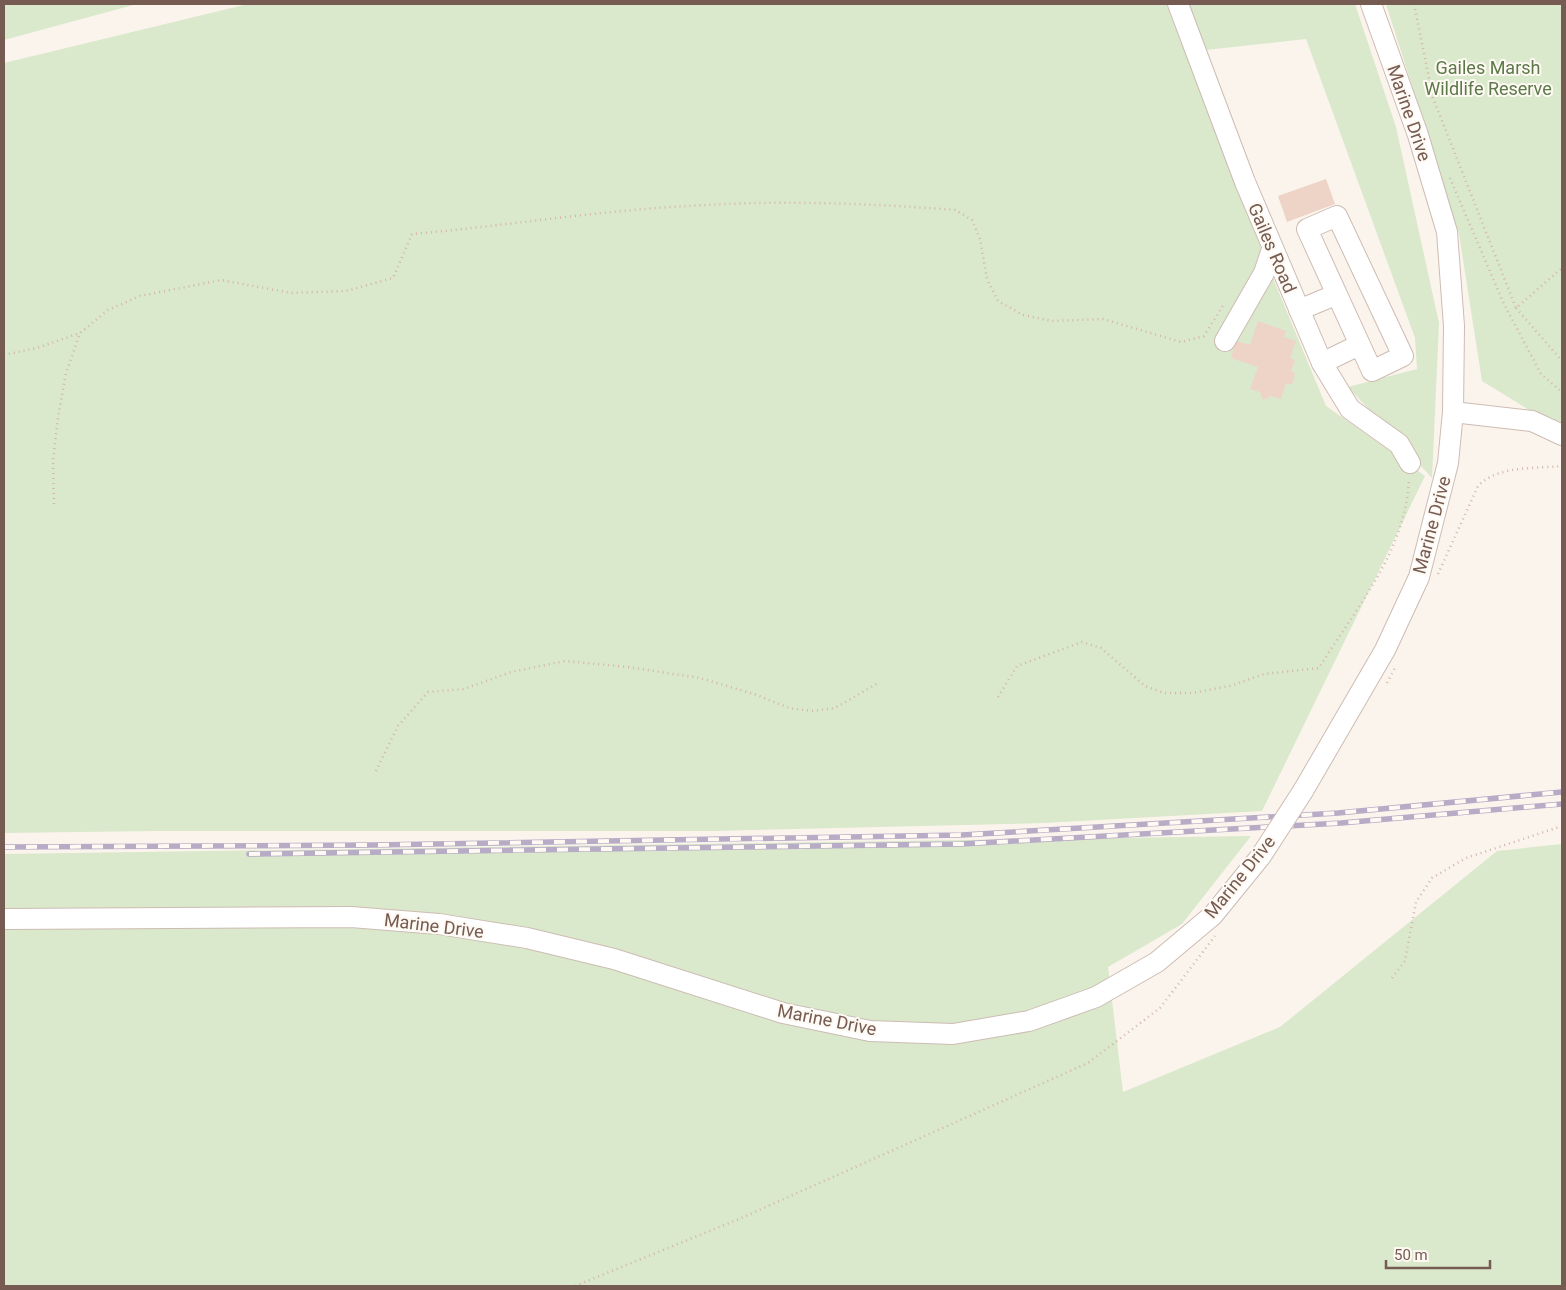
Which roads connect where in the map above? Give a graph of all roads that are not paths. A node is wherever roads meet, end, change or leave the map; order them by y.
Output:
1 (1178, 4) edge
2 (1371, 4) edge
3 (1272, 249) junction
4 (1335, 294) junction
5 (1299, 310) junction
6 (1225, 342) dead end
7 (1359, 345) junction
8 (1322, 363) junction
9 (1454, 412) junction
10 (1562, 435) edge
11 (1410, 463) road end
12 (4, 919) edge

1 - 3 street, Gailes Road
2 - 9 street, Marine Drive
3 - 5 street, Gailes Road
3 - 6 street
4 - 5 street
4 - 7 street
4 - 7 street
5 - 8 street, Gailes Road
7 - 8 street
8 - 11 street, Gailes Road
9 - 10 street
9 - 12 street, Marine Drive, bridge

